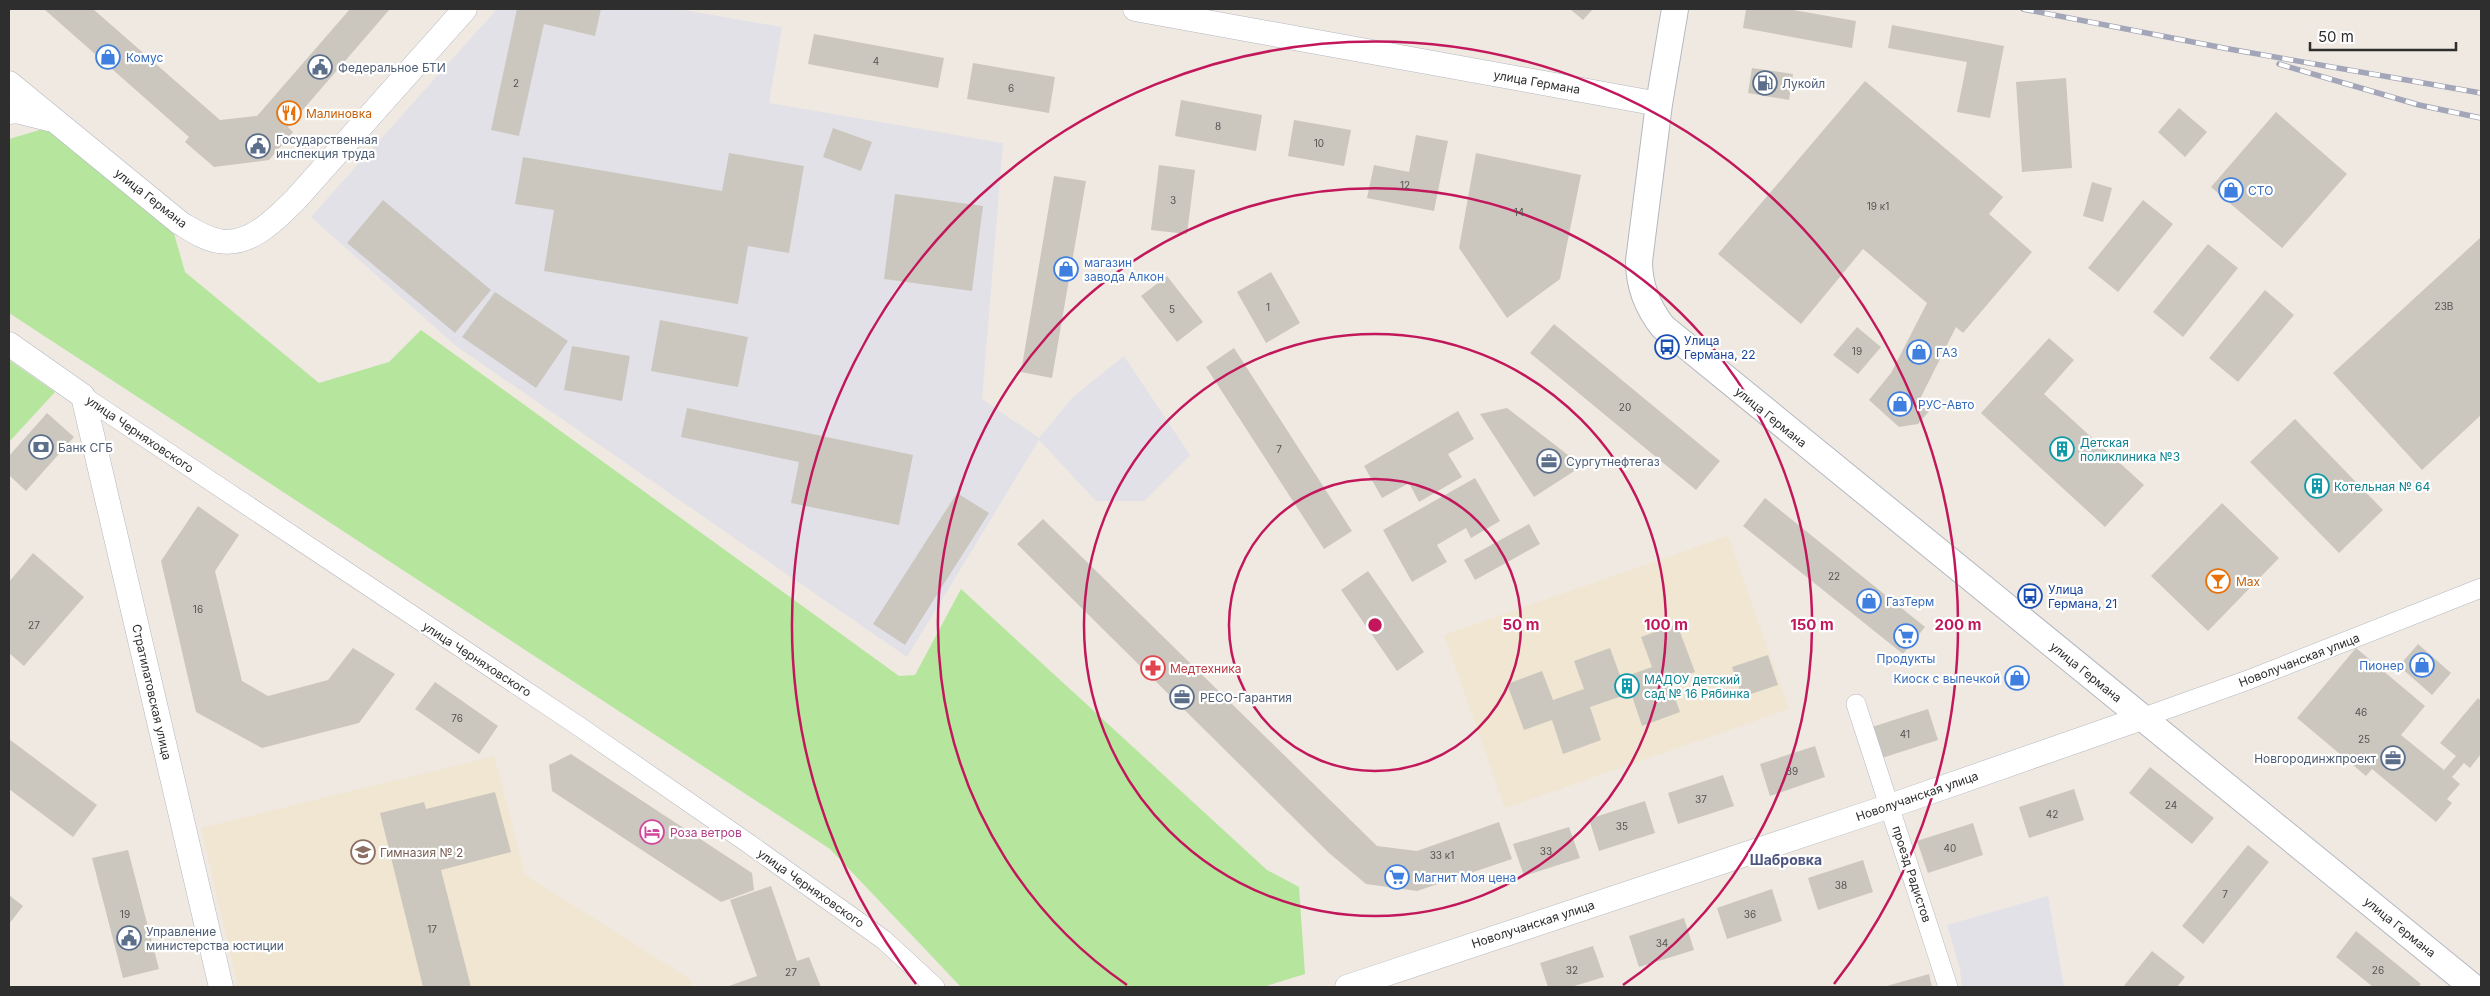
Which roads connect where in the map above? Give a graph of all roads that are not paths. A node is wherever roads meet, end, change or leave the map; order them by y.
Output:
1 (465, 9) edge
2 (1135, 9) edge
3 (1675, 9) edge
4 (9, 83) edge
5 (1659, 104) junction
6 (9, 112) edge
7 (52, 120) junction
8 (9, 344) edge
9 (83, 396) junction
10 (2481, 588) edge
11 (1856, 704) dead end
12 (2142, 718) junction
13 (1890, 806) junction
14 (221, 987) edge
15 (935, 987) edge
16 (1347, 987) edge
17 (1948, 987) edge
18 (2473, 987) edge

1 - 7 street, улица Германа
2 - 5 street, улица Германа
3 - 5 main road
4 - 7 street, улица Германа
5 - 12 main road, улица Германа
6 - 7 street
8 - 9 street, улица Черняховского
9 - 14 street, Стратилатовская улица
9 - 15 street, улица Черняховского
10 - 12 street, Новолучанская улица
11 - 13 street, проезд Радистов
12 - 13 street, Новолучанская улица
12 - 18 main road, улица Германа
13 - 16 street, Новолучанская улица
13 - 17 street, проезд Радистов

